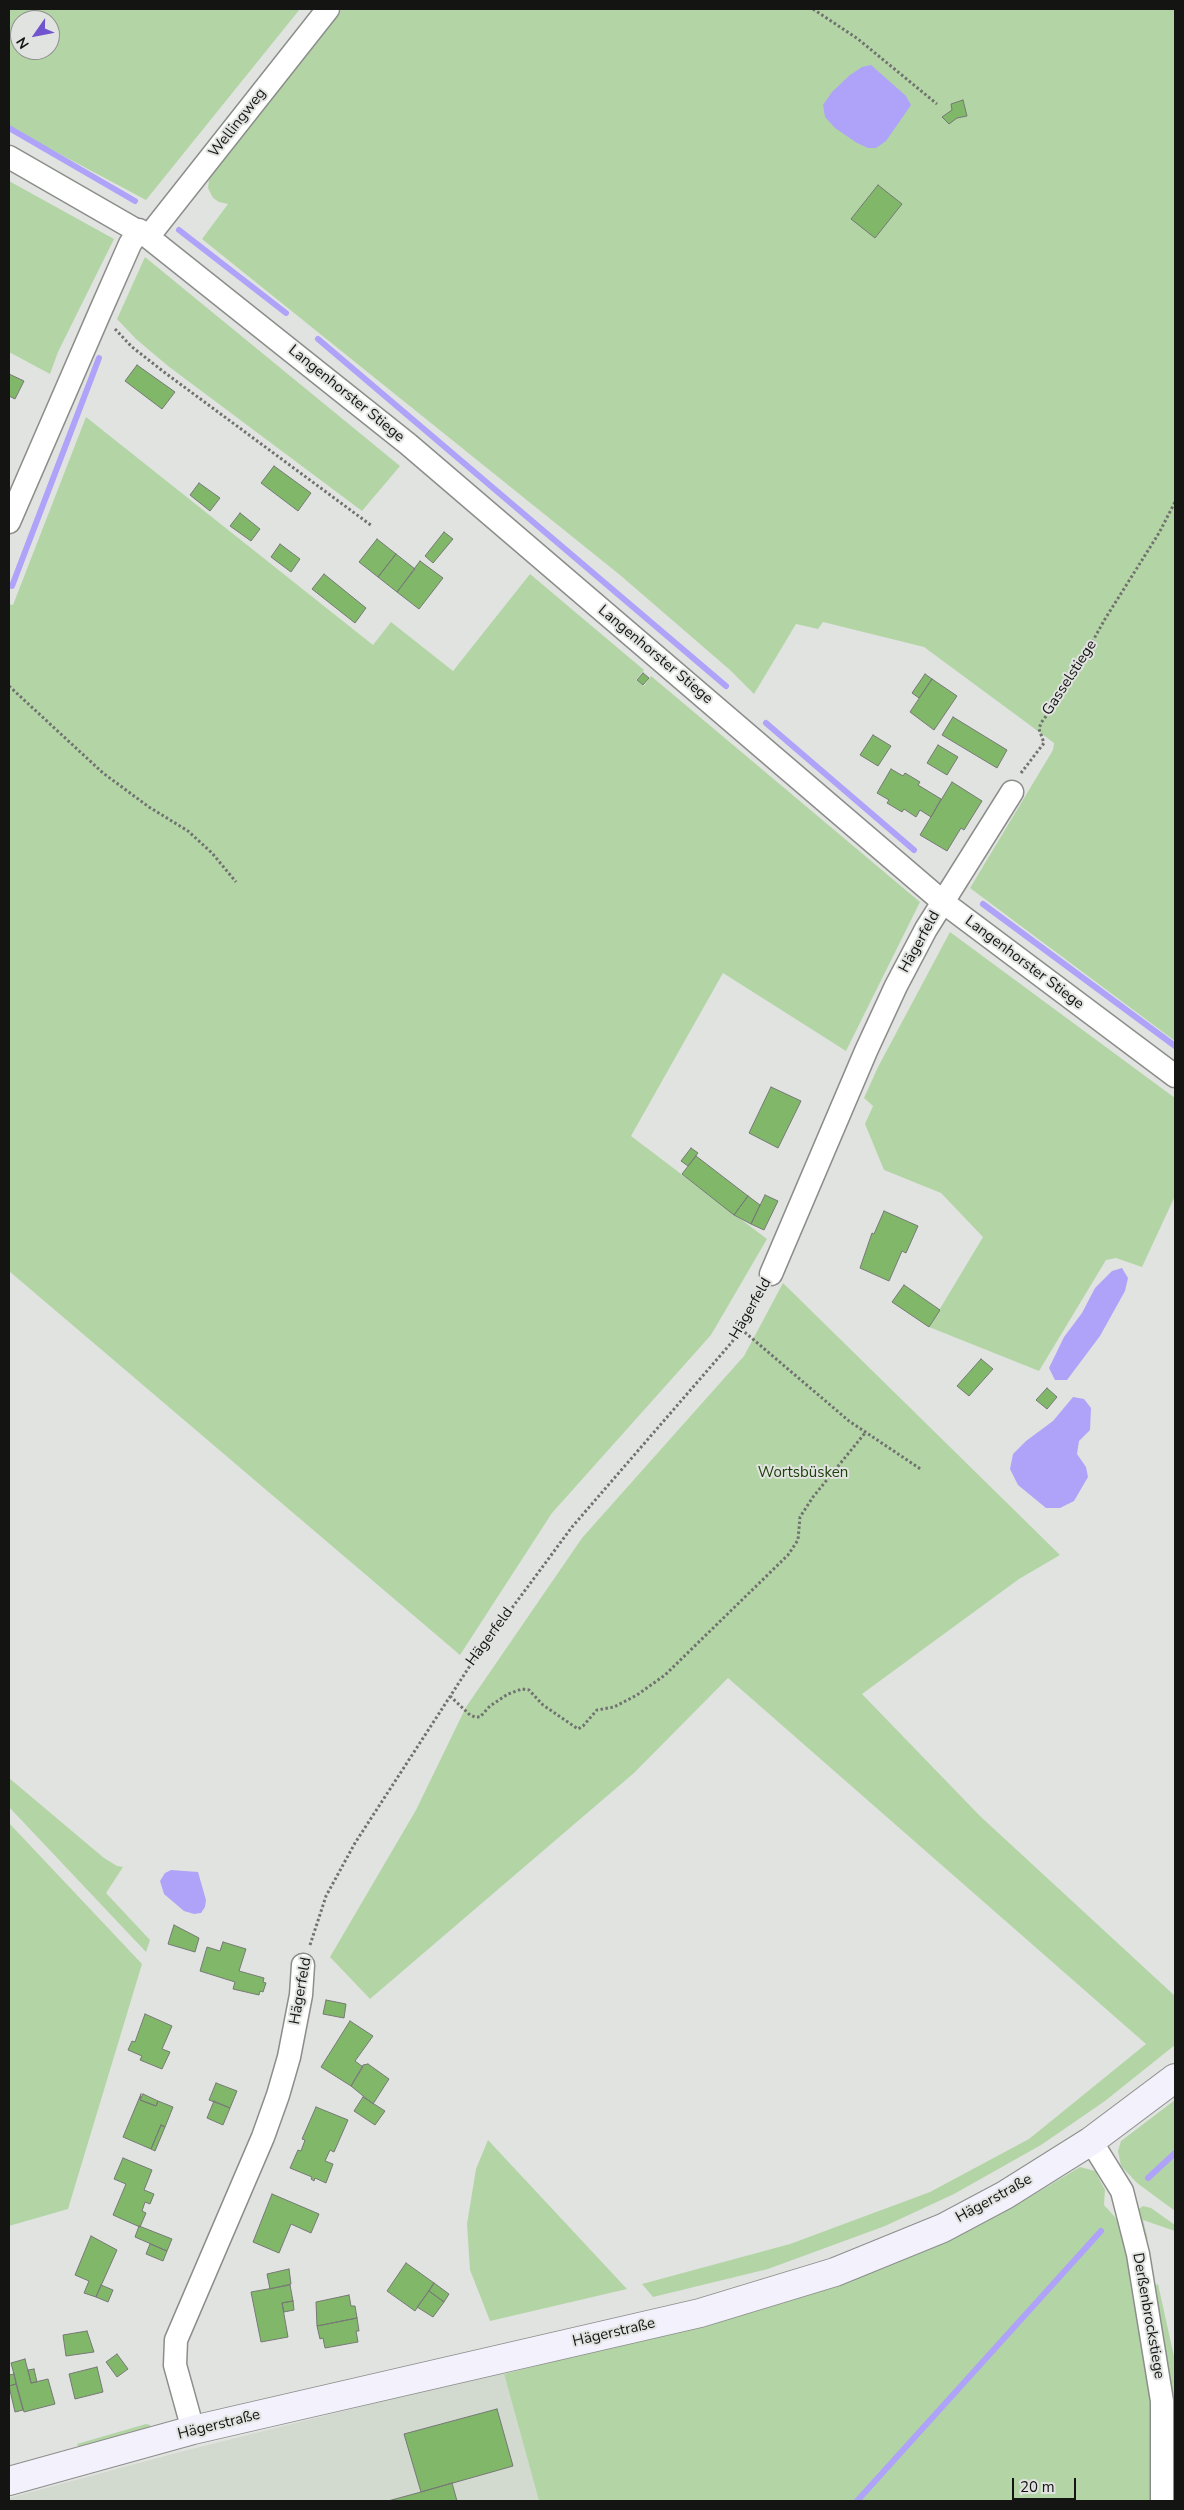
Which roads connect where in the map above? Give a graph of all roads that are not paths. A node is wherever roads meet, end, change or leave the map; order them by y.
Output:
1 (328, 9) edge
2 (9, 157) edge
3 (144, 233) junction
4 (9, 522) edge
5 (1012, 792) road end
6 (943, 902) junction
7 (1175, 1076) edge
8 (771, 1274) road end
9 (303, 1965) road end
10 (1175, 2078) edge
11 (1091, 2141) junction
12 (193, 2430) junction
13 (9, 2481) edge
14 (1162, 2501) edge

1 - 3 street, Wellingweg
2 - 3 street, Langenhorster Stiege
3 - 4 street
3 - 6 street, Langenhorster Stiege
5 - 6 street
6 - 7 street, Langenhorster Stiege
6 - 8 street, Hägerfeld
9 - 12 street, Hägerfeld
10 - 11 main road, Hägerstraße
11 - 12 main road, Hägerstraße
11 - 14 street, Derßenbrockstiege
12 - 13 main road, Hägerstraße

